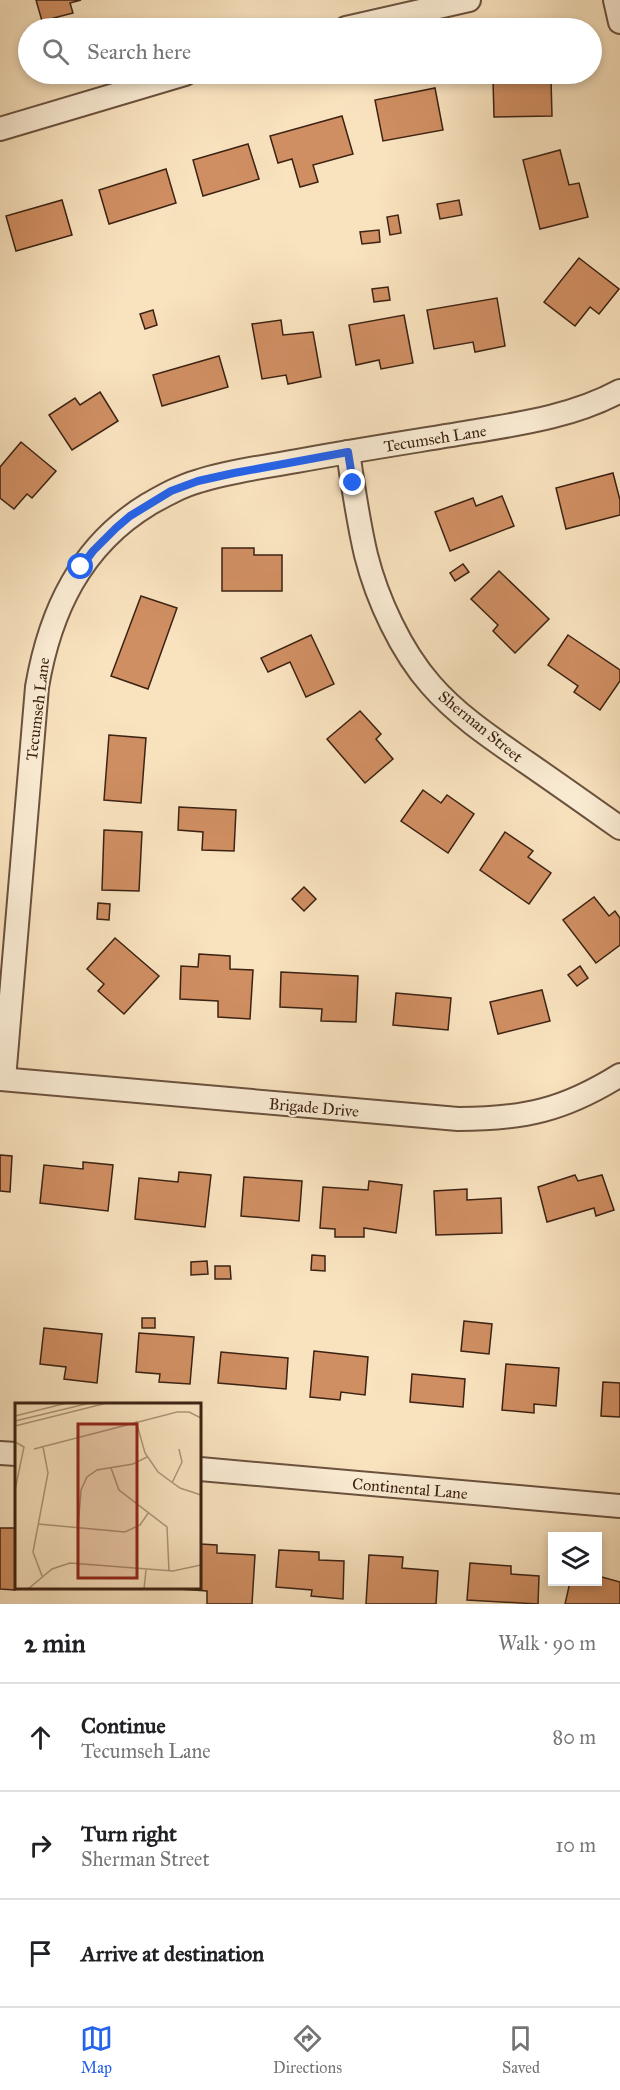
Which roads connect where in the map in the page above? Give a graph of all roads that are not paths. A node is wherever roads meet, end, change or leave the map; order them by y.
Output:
1 (469, 0) edge
2 (615, 0) edge
3 (390, 18) edge
4 (620, 22) edge
5 (151, 84) edge
6 (0, 129) edge
7 (620, 391) edge
8 (348, 452) junction
9 (620, 828) edge
10 (620, 1076) edge
11 (2, 1079) edge
12 (0, 1453) edge
13 (15, 1454) edge
14 (201, 1469) edge
15 (620, 1506) edge

1 - 3 street
2 - 4 street
5 - 6 street
7 - 8 street, Tecumseh Lane
8 - 9 street, Sherman Street
8 - 11 street, Tecumseh Lane
10 - 11 street, Brigade Drive
12 - 13 street
14 - 15 street, Continental Lane

